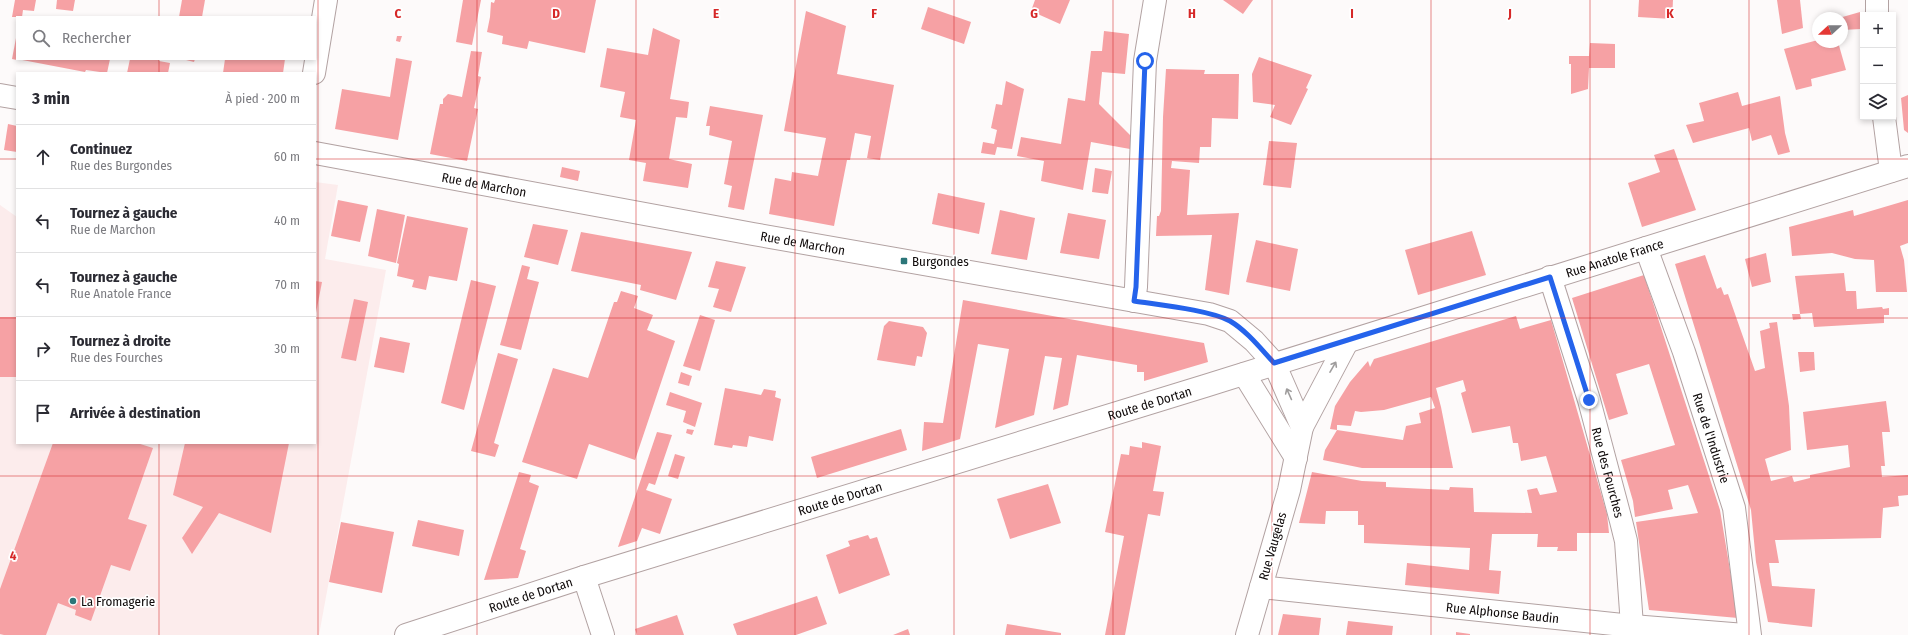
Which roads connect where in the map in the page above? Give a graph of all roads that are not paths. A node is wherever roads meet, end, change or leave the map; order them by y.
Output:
1 (326, 0) edge
2 (1155, 0) edge
3 (1877, 0) edge
4 (1877, 12) edge
5 (314, 72) edge
6 (0, 95) edge
7 (16, 98) edge
8 (1885, 120) edge
9 (316, 153) edge
10 (1900, 169) edge
11 (1646, 248) junction
12 (1550, 277) junction
13 (1134, 301) junction
14 (1347, 342) junction
15 (1274, 363) junction
16 (1244, 374) junction
17 (1302, 426) junction
18 (1296, 458) junction
19 (584, 577) junction
20 (1260, 587) junction
21 (1632, 626) junction
22 (406, 635) edge
23 (603, 635) edge
24 (1247, 635) edge
25 (1745, 635) edge
26 (1750, 635) edge

1 - 5 main road
2 - 13 main road
3 - 4 main road
6 - 7 main road
8 - 10 main road
9 - 13 main road, Rue de Marchon
10 - 11 main road, Rue Anatole France
11 - 12 main road, Rue Anatole France
11 - 26 main road, Rue de l'Industrie
12 - 14 main road, Rue Anatole France
12 - 21 main road, Rue des Fourches
13 - 15 main road, Rue de Marchon
14 - 15 main road, Rue Anatole France
17 -> 14 main road, Rue Vaugelas
15 - 16 main road, Route de Dortan
17 -> 15 main road
16 - 18 main road
16 - 19 main road, Route de Dortan
17 - 18 main road, Rue Vaugelas
18 - 20 main road, Rue Vaugelas
19 - 22 main road, Route de Dortan
19 - 23 main road
20 - 21 main road, Rue Alphonse Baudin
20 - 24 main road, Rue Vaugelas
21 - 25 main road, Rue Alphonse Baudin

